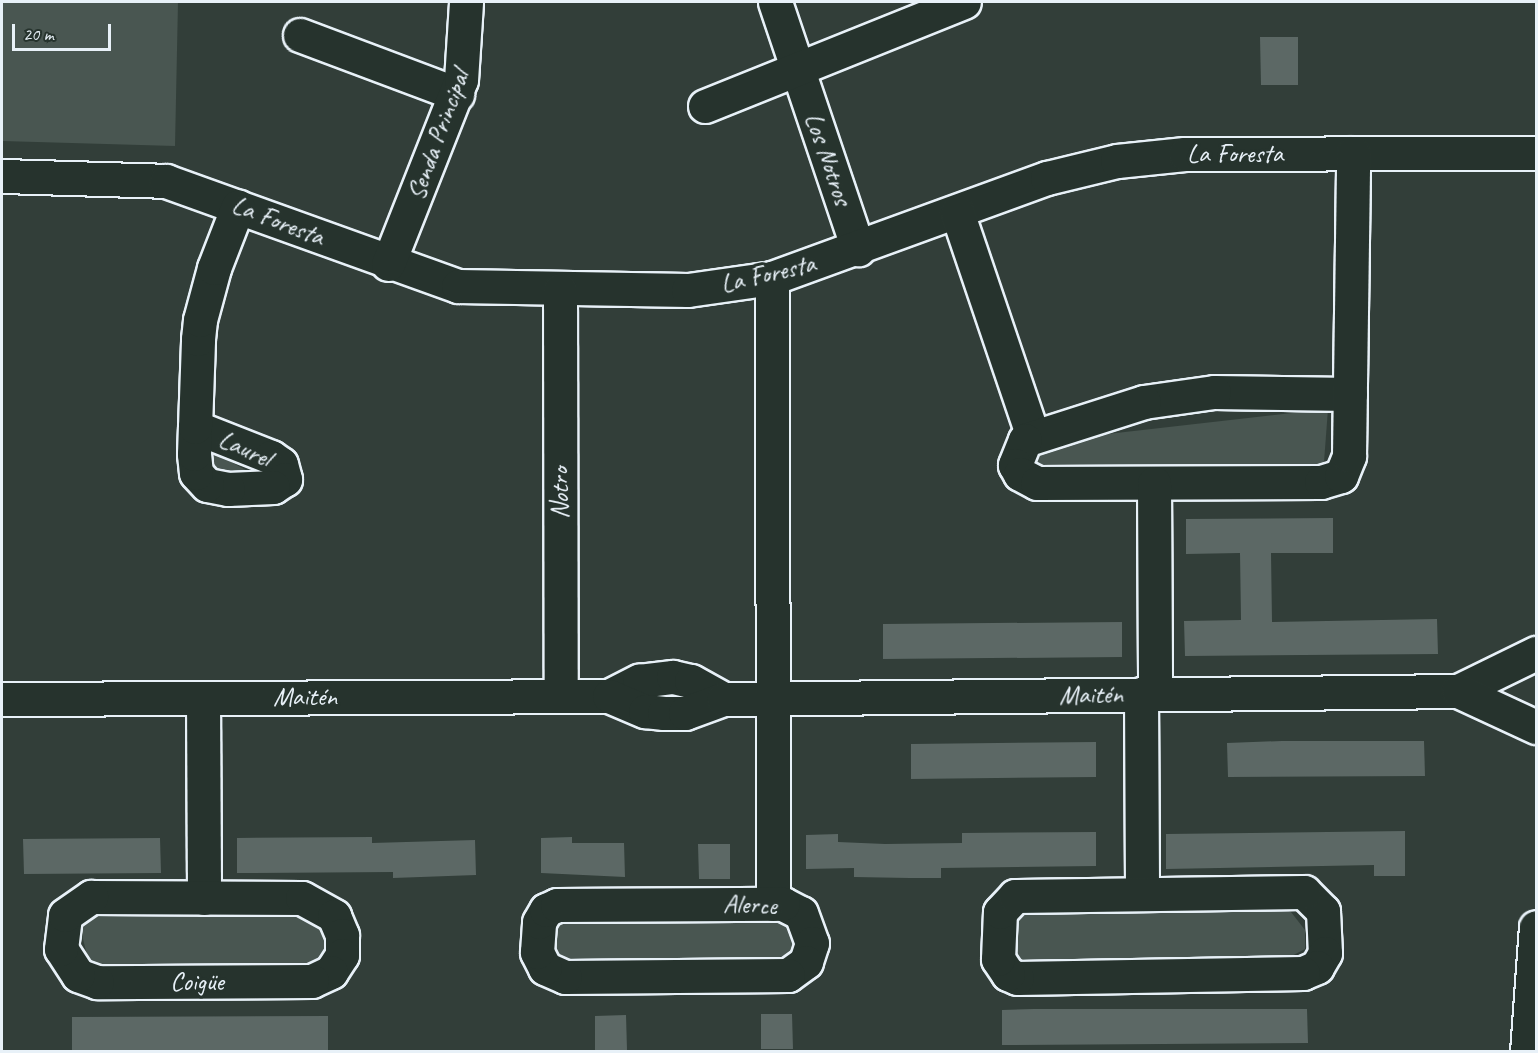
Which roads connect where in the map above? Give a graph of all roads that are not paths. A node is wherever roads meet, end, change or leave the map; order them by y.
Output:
1 (466, 2) edge
2 (775, 2) edge
3 (964, 2) edge
4 (300, 35) dead end
5 (798, 70) junction
6 (457, 94) junction
7 (705, 106) dead end
8 (1353, 153) junction
9 (1536, 153) edge
10 (2, 176) edge
11 (238, 206) junction
12 (957, 212) junction
13 (858, 249) junction
14 (388, 264) junction
15 (772, 278) junction
16 (560, 290) junction
17 (1350, 394) junction
18 (195, 427) dead end
19 (1034, 436) junction
20 (1154, 483) junction
21 (1536, 653) edge
22 (1458, 691) junction
23 (1148, 694) junction
24 (561, 696) junction
25 (203, 698) junction
26 (2, 699) edge
27 (774, 699) junction
28 (1536, 727) edge
29 (1142, 894) junction
30 (204, 898) junction
31 (773, 904) junction
32 (1536, 931) edge
33 (1527, 1052) edge

1 - 6 street, Senda Principal
2 - 5 street, Los Notros
3 - 5 street
4 - 6 street
5 - 7 street
5 - 13 street, Los Notros
6 - 14 street, Senda Principal
8 - 9 street, La Foresta
8 - 12 street, La Foresta
8 - 17 street
10 - 11 street, La Foresta
11 - 14 street, La Foresta
11 - 18 street, Laurel
12 - 13 street, La Foresta
12 - 19 street
13 - 15 street, La Foresta
14 - 16 street, La Foresta
15 - 16 street, La Foresta
15 - 27 street
16 - 24 street, Notro
17 - 19 street
17 - 20 street
19 - 20 street
20 - 23 street
21 - 22 street, Maitén
22 - 23 street, Maitén
22 - 28 street, Maitén
23 - 27 street, Maitén
23 - 29 street
24 - 25 street, Maitén
24 - 27 street, Maitén
25 - 26 street, Maitén
25 - 30 street
27 - 31 street
29 - 29 street
30 - 30 street, Coigüe
31 - 31 street, Alerce
32 - 33 street

